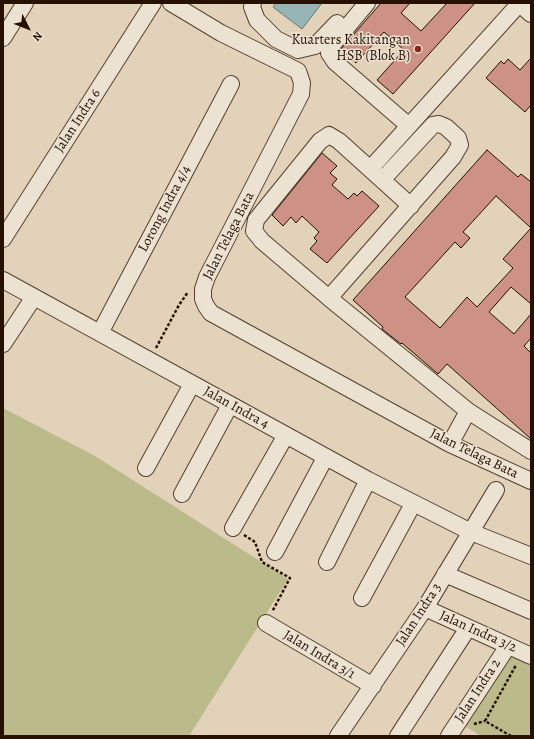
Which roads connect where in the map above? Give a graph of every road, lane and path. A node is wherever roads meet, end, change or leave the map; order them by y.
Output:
1 (25, 3) edge
2 (153, 3) edge
3 (171, 3) edge
4 (253, 3) edge
5 (353, 3) edge
6 (367, 3) edge
7 (519, 3) edge
8 (531, 14) edge
9 (3, 38) edge
10 (231, 84) dead end
11 (408, 126) junction
12 (370, 169) junction
13 (382, 180) junction
14 (411, 206) junction
15 (3, 239) edge
16 (207, 277) junction
17 (3, 280) edge
18 (34, 297) junction
19 (328, 298) junction
20 (100, 333) junction
21 (3, 344) edge
22 (150, 361) junction
23 (192, 384) junction
24 (230, 405) junction
25 (468, 411) junction
26 (286, 435) junction
27 (450, 444) junction
28 (531, 451) edge
29 (325, 458) junction
30 (146, 468) dead end
31 (368, 480) junction
32 (531, 481) edge
33 (496, 490) dead end
34 (182, 494) dead end
35 (413, 504) junction
36 (233, 528) joint
37 (471, 532) junction
38 (275, 552) dead end
39 (531, 556) edge
40 (327, 562) dead end
41 (445, 574) junction
42 (362, 598) dead end
43 (425, 608) junction
44 (531, 610) edge
45 (266, 623) joint
46 (468, 628) junction
47 (508, 646) junction
48 (524, 659) edge
49 (373, 686) junction
50 (454, 734) edge
51 (338, 736) edge
52 (398, 736) edge
53 (511, 736) edge

1 - 9 street
2 - 15 street, Jalan Indra 6
3 - 16 street, Jalan Telaga Bata
4 - 5 street
6 - 11 street
7 - 8 street
7 - 11 street
10 - 20 street, Lorong Indra 4/4
11 - 12 street
12 - 13 street
12 - 19 street
13 - 14 street
13 - 14 street
14 - 19 street
16 - 22 path
16 - 27 street, Jalan Telaga Bata
17 - 18 street, Jalan Indra 4
18 - 20 street, Jalan Indra 4
18 - 21 street
19 - 25 street
20 - 22 street, Jalan Indra 4
22 - 23 street, Jalan Indra 4
23 - 24 street, Jalan Indra 4
23 - 30 street
24 - 26 street, Jalan Indra 4
24 - 34 street
25 - 27 street
25 - 28 street
26 - 29 street, Jalan Indra 4
26 - 36 street
27 - 32 street, Jalan Telaga Bata
29 - 31 street, Jalan Indra 4
29 - 38 street
31 - 35 street, Jalan Indra 4
31 - 40 street
33 - 37 street, Jalan Indra 3
35 - 37 street, Jalan Indra 4
35 - 42 street
36 - 45 path
37 - 39 street, Jalan Indra 4
37 - 41 street, Jalan Indra 3
41 - 43 street, Jalan Indra 3
41 - 44 street
43 - 46 street, Jalan Indra 3/2
43 - 49 street, Jalan Indra 3
45 - 49 street, Jalan Indra 3/1
46 - 47 street, Jalan Indra 3/2
46 - 52 street
47 - 48 street, Jalan Indra 3/2
47 - 50 street, Jalan Indra 2
48 - 53 path
49 - 51 street, Jalan Indra 3

